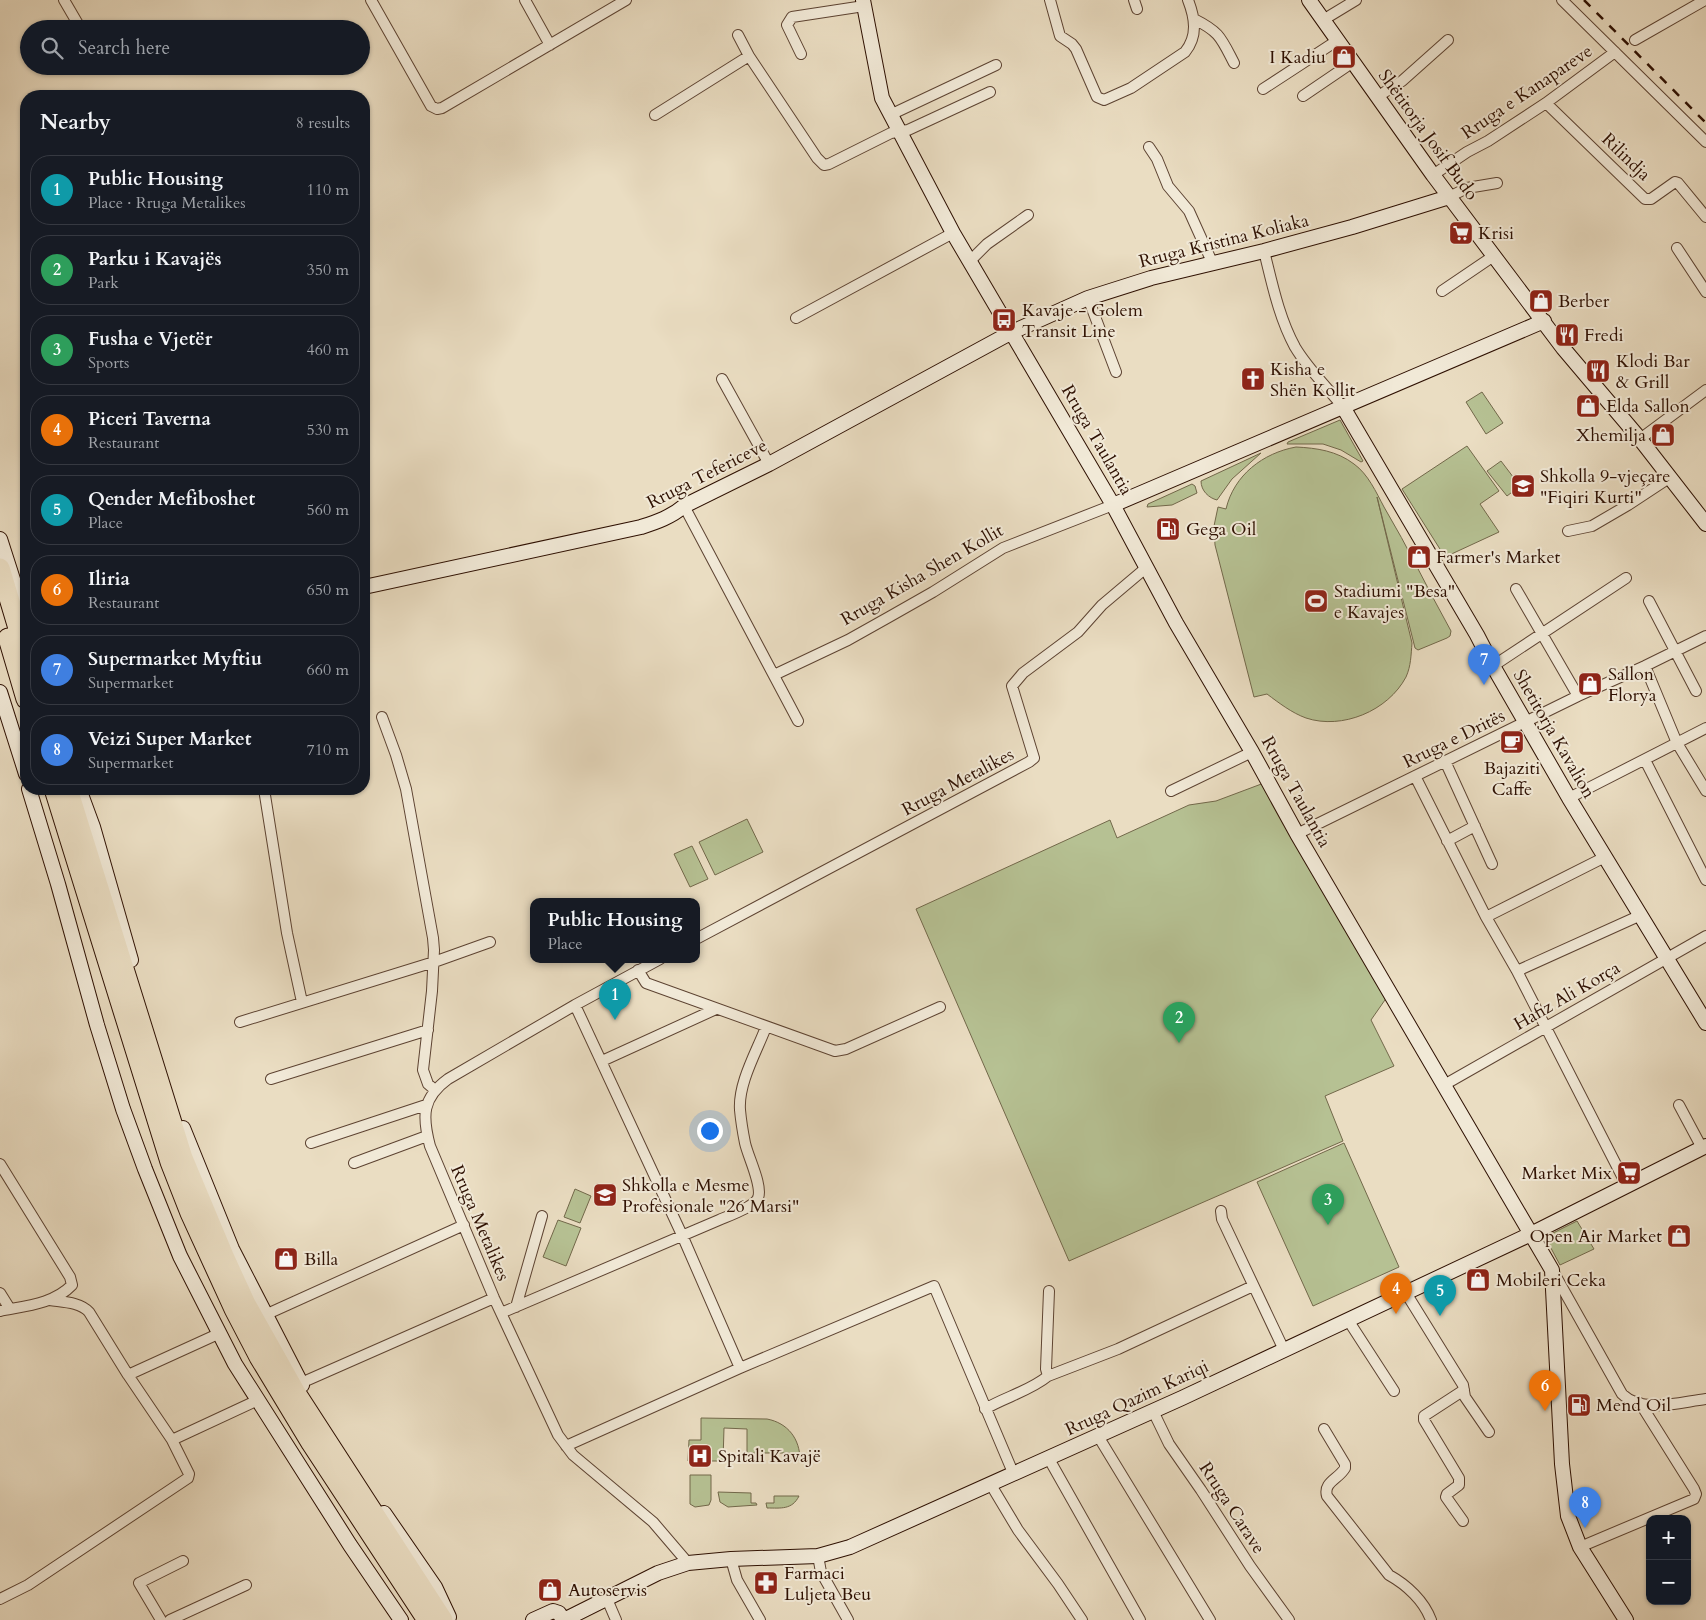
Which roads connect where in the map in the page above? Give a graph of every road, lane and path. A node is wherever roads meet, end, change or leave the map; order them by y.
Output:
1 (64, 0) edge
2 (372, 0) edge
3 (525, 0) edge
4 (1050, 0) edge
5 (1188, 0) edge
6 (1309, 0) edge
7 (1356, 0) edge
8 (1562, 0) edge
9 (621, 1) edge
10 (1705, 1) edge
11 (864, 3) edge
12 (1194, 19) junction
13 (76, 20) edge
14 (1323, 20) junction
15 (738, 35) dead end
16 (1338, 40) junction
17 (1448, 40) dead end
18 (1635, 40) dead end
19 (550, 45) junction
20 (1615, 52) junction
21 (800, 54) dead end
22 (749, 56) junction
23 (1352, 62) junction
24 (1234, 63) dead end
25 (996, 65) dead end
26 (1263, 89) dead end
27 (990, 92) dead end
28 (1303, 96) dead end
29 (1377, 97) junction
30 (1546, 103) junction
31 (655, 115) dead end
32 (890, 115) junction
33 (899, 132) junction
34 (1706, 142) edge
35 (1149, 146) dead end
36 (1433, 175) junction
37 (1497, 183) dead end
38 (1449, 197) junction
39 (1028, 215) dead end
40 (1706, 217) edge
41 (953, 233) junction
42 (1677, 248) dead end
43 (1264, 251) junction
44 (1495, 255) junction
45 (969, 262) junction
46 (1212, 262) junction
47 (1442, 291) dead end
48 (1706, 292) edge
49 (1088, 298) junction
50 (796, 318) dead end
51 (1544, 321) junction
52 (1012, 332) junction
53 (1116, 372) dead end
54 (722, 379) dead end
55 (1706, 390) edge
56 (1343, 408) junction
57 (1640, 439) junction
58 (769, 464) junction
59 (1669, 478) junction
60 (1113, 505) junction
61 (684, 506) junction
62 (1706, 524) edge
63 (1568, 531) dead end
64 (0, 539) edge
65 (0, 564) edge
66 (1147, 567) junction
67 (1626, 578) dead end
68 (370, 586) edge
69 (1516, 589) dead end
70 (20, 601) edge
71 (1649, 601) dead end
72 (0, 613) edge
73 (1541, 633) junction
74 (20, 634) edge
75 (1706, 636) edge
76 (1676, 651) junction
77 (1493, 666) junction
78 (1645, 666) junction
79 (774, 675) junction
80 (20, 679) edge
81 (1696, 691) dead end
82 (0, 692) edge
83 (1578, 696) junction
84 (382, 717) dead end
85 (798, 721) dead end
86 (1527, 722) junction
87 (1706, 728) edge
88 (1677, 743) junction
89 (1252, 752) junction
90 (20, 755) edge
91 (1645, 760) junction
92 (1445, 761) junction
93 (1415, 776) junction
94 (1171, 791) dead end
95 (1706, 791) edge
96 (31, 795) edge
97 (56, 795) edge
98 (70, 795) edge
99 (81, 795) edge
100 (265, 795) edge
101 (1569, 798) junction
102 (1475, 826) junction
103 (1298, 834) junction
104 (1447, 841) junction
105 (1605, 856) junction
106 (1492, 864) dead end
107 (1705, 878) edge
108 (1642, 915) junction
109 (1486, 917) junction
110 (1706, 936) edge
111 (700, 937) edge
112 (490, 942) dead end
113 (1667, 958) junction
114 (434, 962) junction
115 (652, 963) edge
116 (638, 970) junction
117 (1517, 970) junction
118 (302, 1002) junction
119 (575, 1005) junction
120 (940, 1007) dead end
121 (716, 1008) junction
122 (240, 1022) dead end
123 (1706, 1023) edge
124 (766, 1026) junction
125 (1546, 1027) junction
126 (428, 1030) junction
127 (602, 1061) junction
128 (271, 1079) dead end
129 (1444, 1085) junction
130 (435, 1090) junction
131 (426, 1105) junction
132 (1679, 1105) dead end
133 (427, 1136) junction
134 (311, 1143) dead end
135 (1704, 1147) edge
136 (0, 1164) edge
137 (354, 1164) dead end
138 (1627, 1186) junction
139 (1221, 1211) dead end
140 (542, 1216) dead end
141 (464, 1225) junction
142 (1531, 1234) junction
143 (682, 1235) junction
144 (1552, 1270) junction
145 (1253, 1286) junction
146 (1049, 1291) dead end
147 (0, 1293) edge
148 (1406, 1293) junction
149 (494, 1298) junction
150 (50, 1300) junction
151 (516, 1307) junction
152 (5, 1310) edge
153 (501, 1313) junction
154 (265, 1315) junction
155 (1348, 1320) junction
156 (218, 1334) junction
157 (1284, 1350) junction
158 (740, 1368) junction
159 (128, 1375) junction
160 (1048, 1376) junction
161 (301, 1383) junction
162 (1464, 1390) junction
163 (1394, 1391) dead end
164 (1706, 1399) edge
165 (258, 1400) junction
166 (1640, 1403) junction
167 (985, 1409) junction
168 (1153, 1411) junction
169 (1324, 1429) dead end
170 (1490, 1432) dead end
171 (1098, 1436) junction
172 (172, 1440) junction
173 (566, 1446) junction
174 (1048, 1459) junction
175 (1014, 1474) junction
176 (990, 1485) junction
177 (1463, 1521) dead end
178 (1580, 1546) junction
179 (818, 1556) junction
180 (731, 1559) junction
181 (183, 1561) dead end
182 (688, 1563) junction
183 (246, 1585) dead end
184 (0, 1599) edge
185 (607, 1599) junction
186 (161, 1620) edge
187 (170, 1620) edge
188 (401, 1620) edge
189 (427, 1620) edge
190 (443, 1620) edge
191 (450, 1620) edge
192 (533, 1620) edge
193 (564, 1620) edge
194 (616, 1620) edge
195 (760, 1620) edge
196 (848, 1620) edge
197 (1082, 1620) edge
198 (1140, 1620) edge
199 (1210, 1620) edge
200 (1289, 1620) edge
201 (1431, 1620) edge
202 (1626, 1620) edge

1 - 13 street
2 - 19 street
3 - 19 street
4 - 12 street
5 - 12 street
6 - 14 street, Shëtitorja Josif Budo
7 - 14 street
8 - 20 street
9 - 19 street
10 - 18 street
11 - 21 street
11 - 32 street, Rruga Taulantia
12 - 24 street
14 - 16 street, Shëtitorja Josif Budo
15 - 22 street
16 - 23 street, Shëtitorja Josif Budo
16 - 26 street
17 - 29 street
20 - 30 street, Rruga e Kanapareve
20 - 34 street
22 - 31 street
22 - 33 street
23 - 28 street
23 - 29 street, Shëtitorja Josif Budo
25 - 32 street
27 - 33 street
29 - 36 street, Shëtitorja Josif Budo
30 - 36 street, Rruga e Kanapareve
30 - 40 street, Rilindja
32 - 33 street, Rruga Taulantia
33 - 41 street, Rruga Taulantia
35 - 46 street
36 - 38 street, Shëtitorja Josif Budo
37 - 38 street
38 - 43 street, Rruga Kristina Koliaka
38 - 44 street, Shëtitorja Josif Budo
39 - 45 street
41 - 45 street, Rruga Taulantia
41 - 50 street
42 - 48 street
43 - 46 street, Rruga Kristina Koliaka
43 - 56 street, Shetitorja Kavalion
44 - 47 street
44 - 51 street, Shëtitorja Josif Budo
45 - 52 street, Rruga Taulantia
46 - 49 street, Rruga Kristina Koliaka
49 - 52 street, Rruga Kristina Koliaka
49 - 53 street
51 - 56 street, Rruga Kisha Shen Kollit
51 - 57 street, Shëtitorja Josif Budo
52 - 58 street, Rruga Tefericeve
52 - 60 street, Rruga Taulantia
54 - 58 street
55 - 57 street
56 - 60 street, Rruga Kisha Shen Kollit
56 - 77 street, Shetitorja Kavalion
57 - 59 street, Shëtitorja Josif Budo
58 - 61 street, Rruga Tefericeve
59 - 62 street, Shëtitorja Josif Budo
59 - 63 street
60 - 66 street, Rruga Taulantia
60 - 79 street, Rruga Kisha Shen Kollit
61 - 68 street, Rruga Tefericeve
61 - 79 street
64 - 70 street
65 - 74 highway
66 - 89 street, Rruga Taulantia
66 - 111 street, Rruga Metalikes
67 - 73 street
69 - 73 street
71 - 76 street
72 - 80 highway
73 - 77 street
73 - 83 street
75 - 76 street, Rruga e Dritës
76 - 78 street, Rruga e Dritës
76 - 81 street
77 - 86 street, Shetitorja Kavalion
78 - 83 street, Rruga e Dritës
78 - 88 street
79 - 85 street
82 - 90 street
83 - 86 street, Rruga e Dritës
84 - 114 street
86 - 92 street, Rruga e Dritës
86 - 101 street, Shetitorja Kavalion
87 - 88 street
88 - 91 street
88 - 95 street
89 - 94 street
89 - 103 street, Rruga Taulantia
91 - 101 street
91 - 107 street
92 - 93 street, Rruga e Dritës
92 - 102 street
93 - 103 street, Rruga e Dritës
93 - 104 street
96 - 156 street
97 - 189 highway
98 - 190 highway
99 - 154 street
100 - 118 street
101 - 105 street, Shetitorja Kavalion
102 - 104 street
102 - 106 street
103 - 129 street, Rruga Taulantia
104 - 109 street
105 - 108 street, Shetitorja Kavalion
105 - 109 street
108 - 113 street, Shetitorja Kavalion
108 - 117 street
109 - 117 street
110 - 113 street, Hafiz Ali Korça
112 - 114 street
113 - 123 street, Shetitorja Kavalion
113 - 125 street, Hafiz Ali Korça
114 - 118 street
114 - 126 street
115 - 116 street
116 - 119 street
116 - 121 street
117 - 125 street
118 - 122 street
119 - 127 street
119 - 130 street
120 - 124 street
121 - 124 street
121 - 127 street
124 - 143 street
125 - 129 street, Hafiz Ali Korça
125 - 138 street
126 - 128 street
126 - 130 street
127 - 143 street
129 - 142 street, Rruga Taulantia
130 - 131 street
131 - 133 street, Rruga Metalikes
131 - 134 street
132 - 135 street
133 - 137 street
133 - 141 street, Rruga Metalikes
135 - 138 street, Rruga Qazim Kariqi
136 - 150 street
138 - 142 street, Rruga Qazim Kariqi
139 - 145 street
140 - 151 street
141 - 149 street, Rruga Metalikes
141 - 154 street
142 - 144 street, Rruga Taulantia
142 - 148 street, Rruga Qazim Kariqi
143 - 151 street
143 - 158 street
144 - 166 street
144 - 178 street, Rruga Taulantia
145 - 157 street
145 - 160 street
146 - 160 street
147 - 152 street
148 - 155 street, Rruga Qazim Kariqi
148 - 162 street
149 - 153 street, Rruga Metalikes
149 - 161 street
150 - 152 street
150 - 159 street
151 - 153 street
153 - 173 street, Rruga Metalikes
154 - 161 street
155 - 157 street, Rruga Qazim Kariqi
155 - 163 street
156 - 159 street
156 - 165 street
157 - 168 street, Rruga Qazim Kariqi
158 - 167 street
158 - 173 street
159 - 172 street
160 - 167 street
161 - 191 street
162 - 170 street
162 - 177 street
164 - 166 street
165 - 172 street
165 - 188 street
166 - 178 street
167 - 175 street
168 - 171 street, Rruga Qazim Kariqi
168 - 200 street, Rruga Carave
169 - 201 street
171 - 174 street, Rruga Qazim Kariqi
171 - 199 street
172 - 184 street
173 - 182 street, Rruga Metalikes
174 - 175 street, Rruga Qazim Kariqi
174 - 198 street
175 - 176 street, Rruga Qazim Kariqi
176 - 179 street, Rruga Qazim Kariqi
176 - 197 street
178 - 202 street, Rruga Taulantia
179 - 180 street, Rruga Qazim Kariqi
179 - 196 street
180 - 182 street, Rruga Qazim Kariqi
180 - 195 street
181 - 186 street
182 - 185 street, Rruga Qazim Kariqi
183 - 187 street
185 - 193 street, Rruga Qazim Kariqi
185 - 194 street
192 - 193 street

